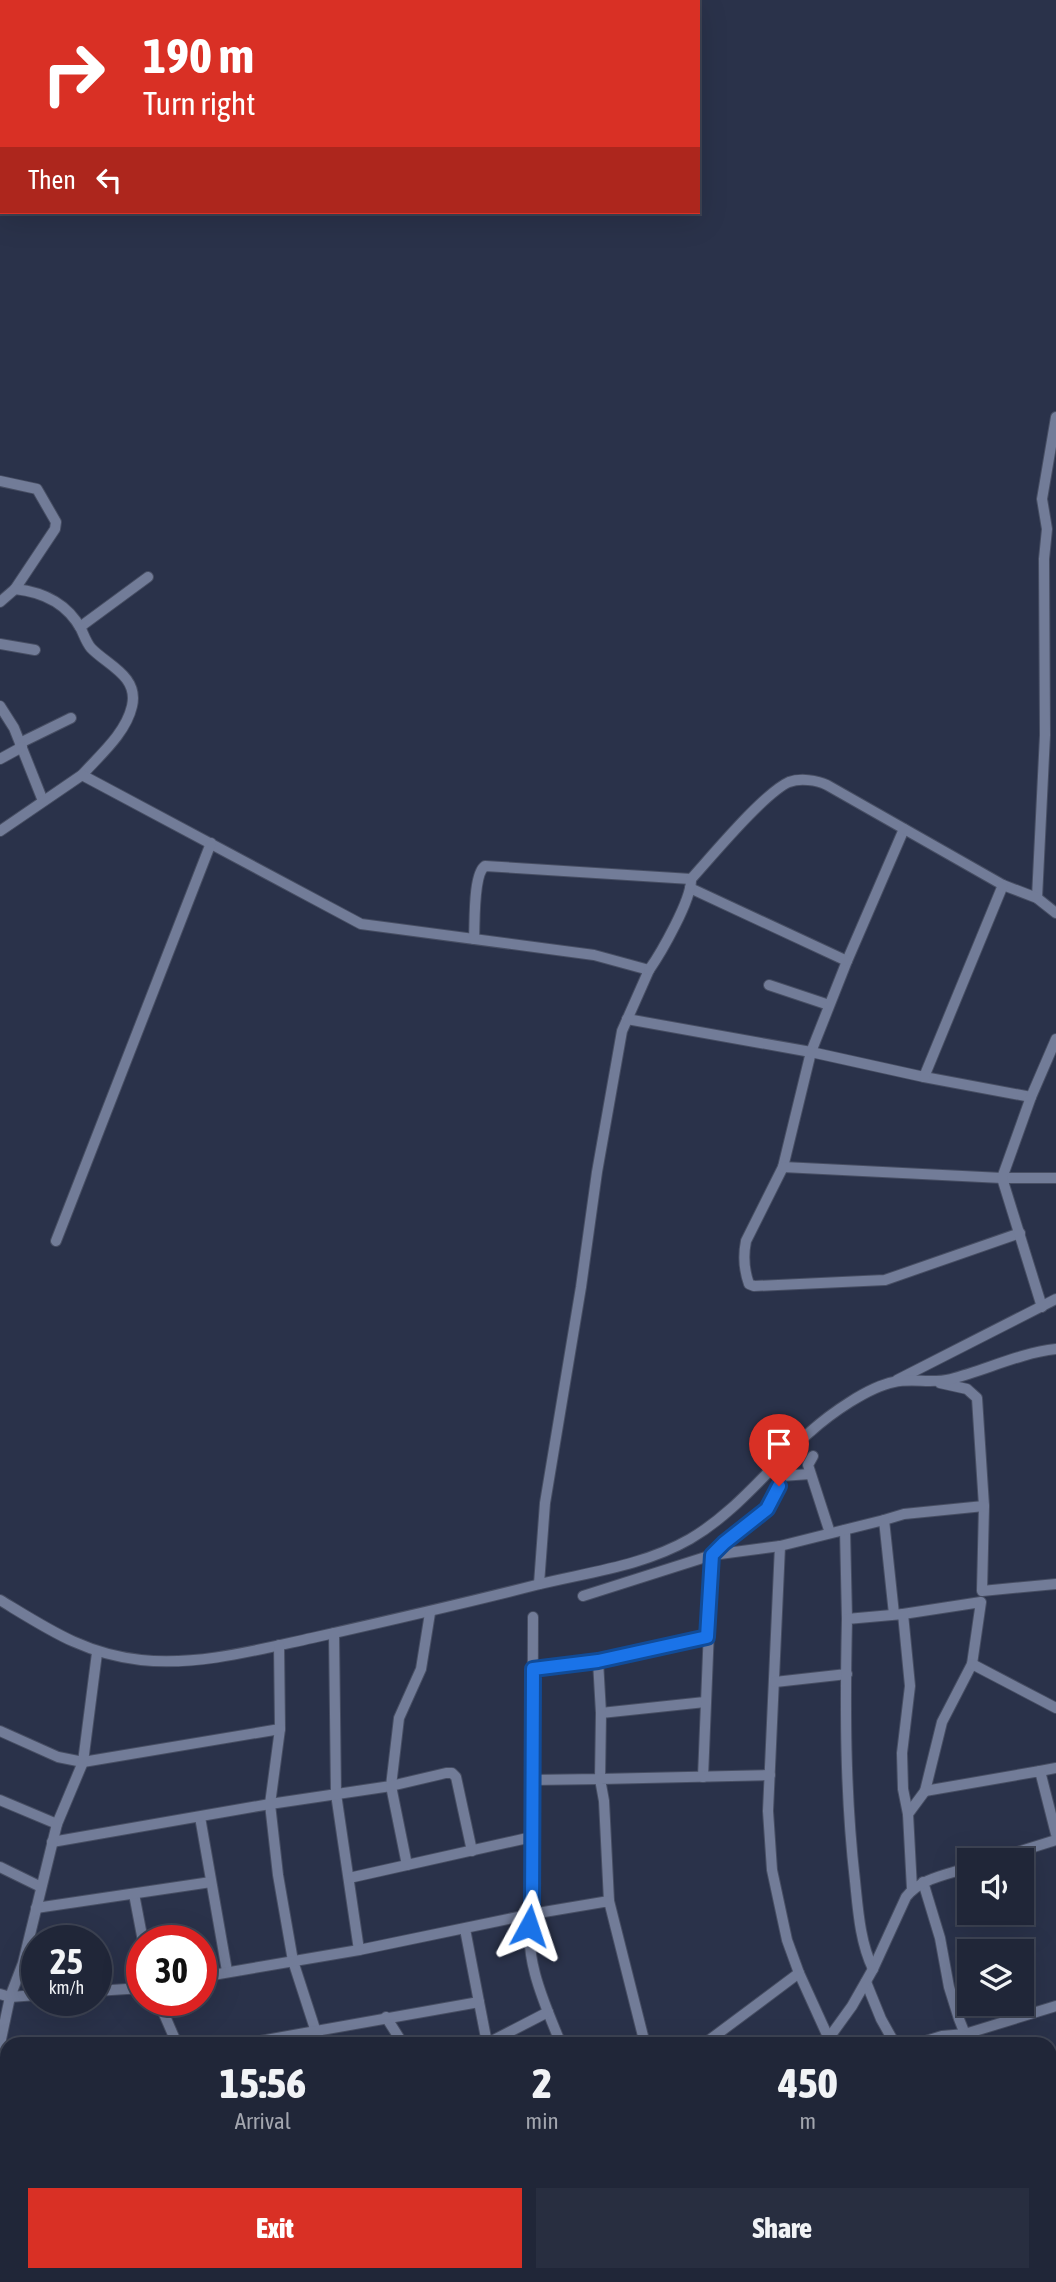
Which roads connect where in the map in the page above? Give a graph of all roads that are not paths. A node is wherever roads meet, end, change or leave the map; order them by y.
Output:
1 (1056, 417) edge
2 (0, 481) edge
3 (148, 577) dead end
4 (15, 589) junction
5 (0, 601) edge
6 (80, 626) junction
7 (0, 644) edge
8 (35, 650) dead end
9 (0, 706) edge
10 (71, 718) dead end
11 (21, 745) junction
12 (0, 759) edge
13 (82, 775) junction
14 (43, 801) junction
15 (904, 829) junction
16 (0, 831) edge
17 (211, 843) junction
18 (690, 883) junction
19 (1003, 885) junction
20 (1037, 898) junction
21 (1056, 913) edge
22 (474, 939) junction
23 (847, 961) junction
24 (649, 970) junction
25 (769, 985) dead end
26 (829, 1005) junction
27 (627, 1019) junction
28 (1056, 1039) edge
29 (811, 1052) junction
30 (924, 1077) junction
31 (1031, 1097) junction
32 (783, 1167) junction
33 (1002, 1178) junction
34 (1056, 1178) edge
35 (1020, 1233) junction
36 (56, 1241) dead end
37 (1056, 1299) edge
38 (1042, 1307) junction
39 (1056, 1349) edge
40 (891, 1382) junction
41 (938, 1382) junction
42 (786, 1455) junction
43 (813, 1456) dead end
44 (810, 1474) junction
45 (782, 1476) junction
46 (984, 1506) junction
47 (884, 1520) junction
48 (845, 1530) junction
49 (830, 1534) junction
50 (780, 1546) junction
51 (712, 1555) junction
52 (539, 1584) junction
53 (1056, 1584) edge
54 (583, 1596) dead end
55 (981, 1597) junction
56 (0, 1600) edge
57 (430, 1613) junction
58 (899, 1614) junction
59 (533, 1617) dead end
60 (847, 1619) junction
61 (334, 1633) junction
62 (707, 1637) junction
63 (279, 1645) junction
64 (97, 1653) junction
65 (598, 1661) junction
66 (972, 1664) junction
67 (533, 1669) junction
68 (847, 1674) junction
69 (775, 1682) junction
70 (705, 1702) junction
71 (1056, 1708) edge
72 (601, 1713) junction
73 (280, 1729) junction
74 (0, 1731) edge
75 (83, 1762) junction
76 (1056, 1768) edge
77 (1040, 1771) junction
78 (770, 1775) junction
79 (703, 1777) junction
80 (605, 1779) junction
81 (531, 1780) junction
82 (391, 1786) junction
83 (925, 1791) junction
84 (337, 1794) junction
85 (0, 1800) edge
86 (270, 1804) junction
87 (908, 1814) junction
88 (200, 1817) junction
89 (57, 1825) junction
90 (1056, 1833) edge
91 (532, 1837) junction
92 (1056, 1840) edge
93 (52, 1842) junction
94 (1030, 1848) edge
95 (472, 1851) junction
96 (407, 1866) junction
97 (0, 1867) edge
98 (957, 1871) edge
99 (349, 1878) junction
100 (211, 1882) junction
101 (923, 1882) junction
102 (41, 1887) junction
103 (912, 1889) junction
104 (134, 1894) junction
105 (610, 1902) junction
106 (36, 1908) junction
107 (532, 1914) junction
108 (141, 1925) edge
109 (465, 1929) junction
110 (359, 1950) junction
111 (293, 1961) junction
112 (873, 1969) junction
113 (228, 1971) junction
114 (217, 1973) edge
115 (799, 1973) junction
116 (866, 1982) junction
117 (5, 1995) edge
118 (478, 2002) junction
119 (1056, 2006) edge
120 (548, 2012) junction
121 (165, 2016) edge
122 (386, 2017) junction
123 (316, 2032) junction
124 (1, 2037) edge
125 (174, 2037) edge
126 (287, 2037) edge
127 (319, 2037) edge
128 (399, 2037) edge
129 (485, 2037) edge
130 (500, 2037) edge
131 (558, 2037) edge
132 (643, 2037) edge
133 (713, 2037) edge
134 (825, 2037) edge
135 (830, 2037) edge
136 (891, 2037) edge
137 (966, 2037) edge
138 (972, 2037) edge

1 - 20 street
2 - 4 street
3 - 6 street
4 - 5 street
4 - 6 street
6 - 13 street
7 - 8 street
9 - 11 street
10 - 11 street
11 - 12 street
11 - 14 street
13 - 14 street
13 - 17 street
14 - 16 street
15 - 18 street
15 - 19 street
15 - 23 street
17 - 22 street
17 - 36 street
18 - 22 street
18 - 23 street
18 - 24 street
19 - 20 street
19 - 30 street
20 - 21 street
22 - 24 street
23 - 26 street
24 - 27 street
25 - 26 street
26 - 29 street
27 - 29 street
27 - 52 street
28 - 31 street
29 - 30 street
29 - 32 street
30 - 31 street
31 - 33 street
32 - 33 street
32 - 35 street
33 - 34 street
33 - 35 street
35 - 38 street
37 - 38 street
38 - 40 street
39 - 41 street
40 - 41 street
40 - 42 street
41 - 46 street
42 - 45 street
42 - 52 street
43 - 44 street
44 - 45 street
44 - 49 street
45 - 51 street
46 - 47 street
46 - 55 street
47 - 48 street
47 - 58 street
48 - 49 street
48 - 60 street
49 - 50 street
50 - 51 street
50 - 69 street
51 - 54 street
51 - 62 street
52 - 57 street
53 - 55 street
55 - 58 street
55 - 66 street
56 - 64 street
57 - 61 street
57 - 82 street
58 - 60 street
58 - 87 street
59 - 67 street
60 - 68 street
61 - 63 street
61 - 84 street
62 - 65 street
62 - 70 street
63 - 64 street
63 - 73 street
64 - 75 street
65 - 67 street
65 - 72 street
66 - 71 street
66 - 83 street
67 - 81 street
68 - 69 street
68 - 112 street
69 - 78 street
70 - 72 street
70 - 79 street
72 - 80 street
73 - 75 street
73 - 86 street
74 - 75 street
75 - 89 street
76 - 77 street
77 - 83 street
77 - 90 street
78 - 79 street
78 - 115 street
79 - 80 street
80 - 81 street
80 - 105 street
81 - 91 street
82 - 84 street
82 - 95 street
82 - 96 street
83 - 87 street
84 - 86 street
84 - 99 street
85 - 89 street
86 - 88 street
86 - 111 street
87 - 103 street
88 - 93 street
88 - 100 street
89 - 93 street
91 - 95 street
91 - 107 street
92 - 94 street
93 - 102 street
95 - 96 street
96 - 99 street
97 - 102 street
98 - 101 street
99 - 110 street
100 - 104 street
100 - 113 street
101 - 103 street
101 - 137 street
102 - 106 street
103 - 112 street
104 - 106 street
104 - 108 street
105 - 107 street
105 - 132 street
106 - 117 street
107 - 109 street
107 - 120 street
109 - 110 street
109 - 118 street
110 - 111 street
111 - 113 street
111 - 123 street
112 - 116 street
113 - 114 street
115 - 133 street
115 - 134 street
116 - 135 street
116 - 136 street
117 - 124 street
118 - 122 street
118 - 129 street
119 - 138 street
120 - 130 street
120 - 131 street
121 - 125 street
122 - 123 street
122 - 128 street
123 - 126 street
123 - 127 street

